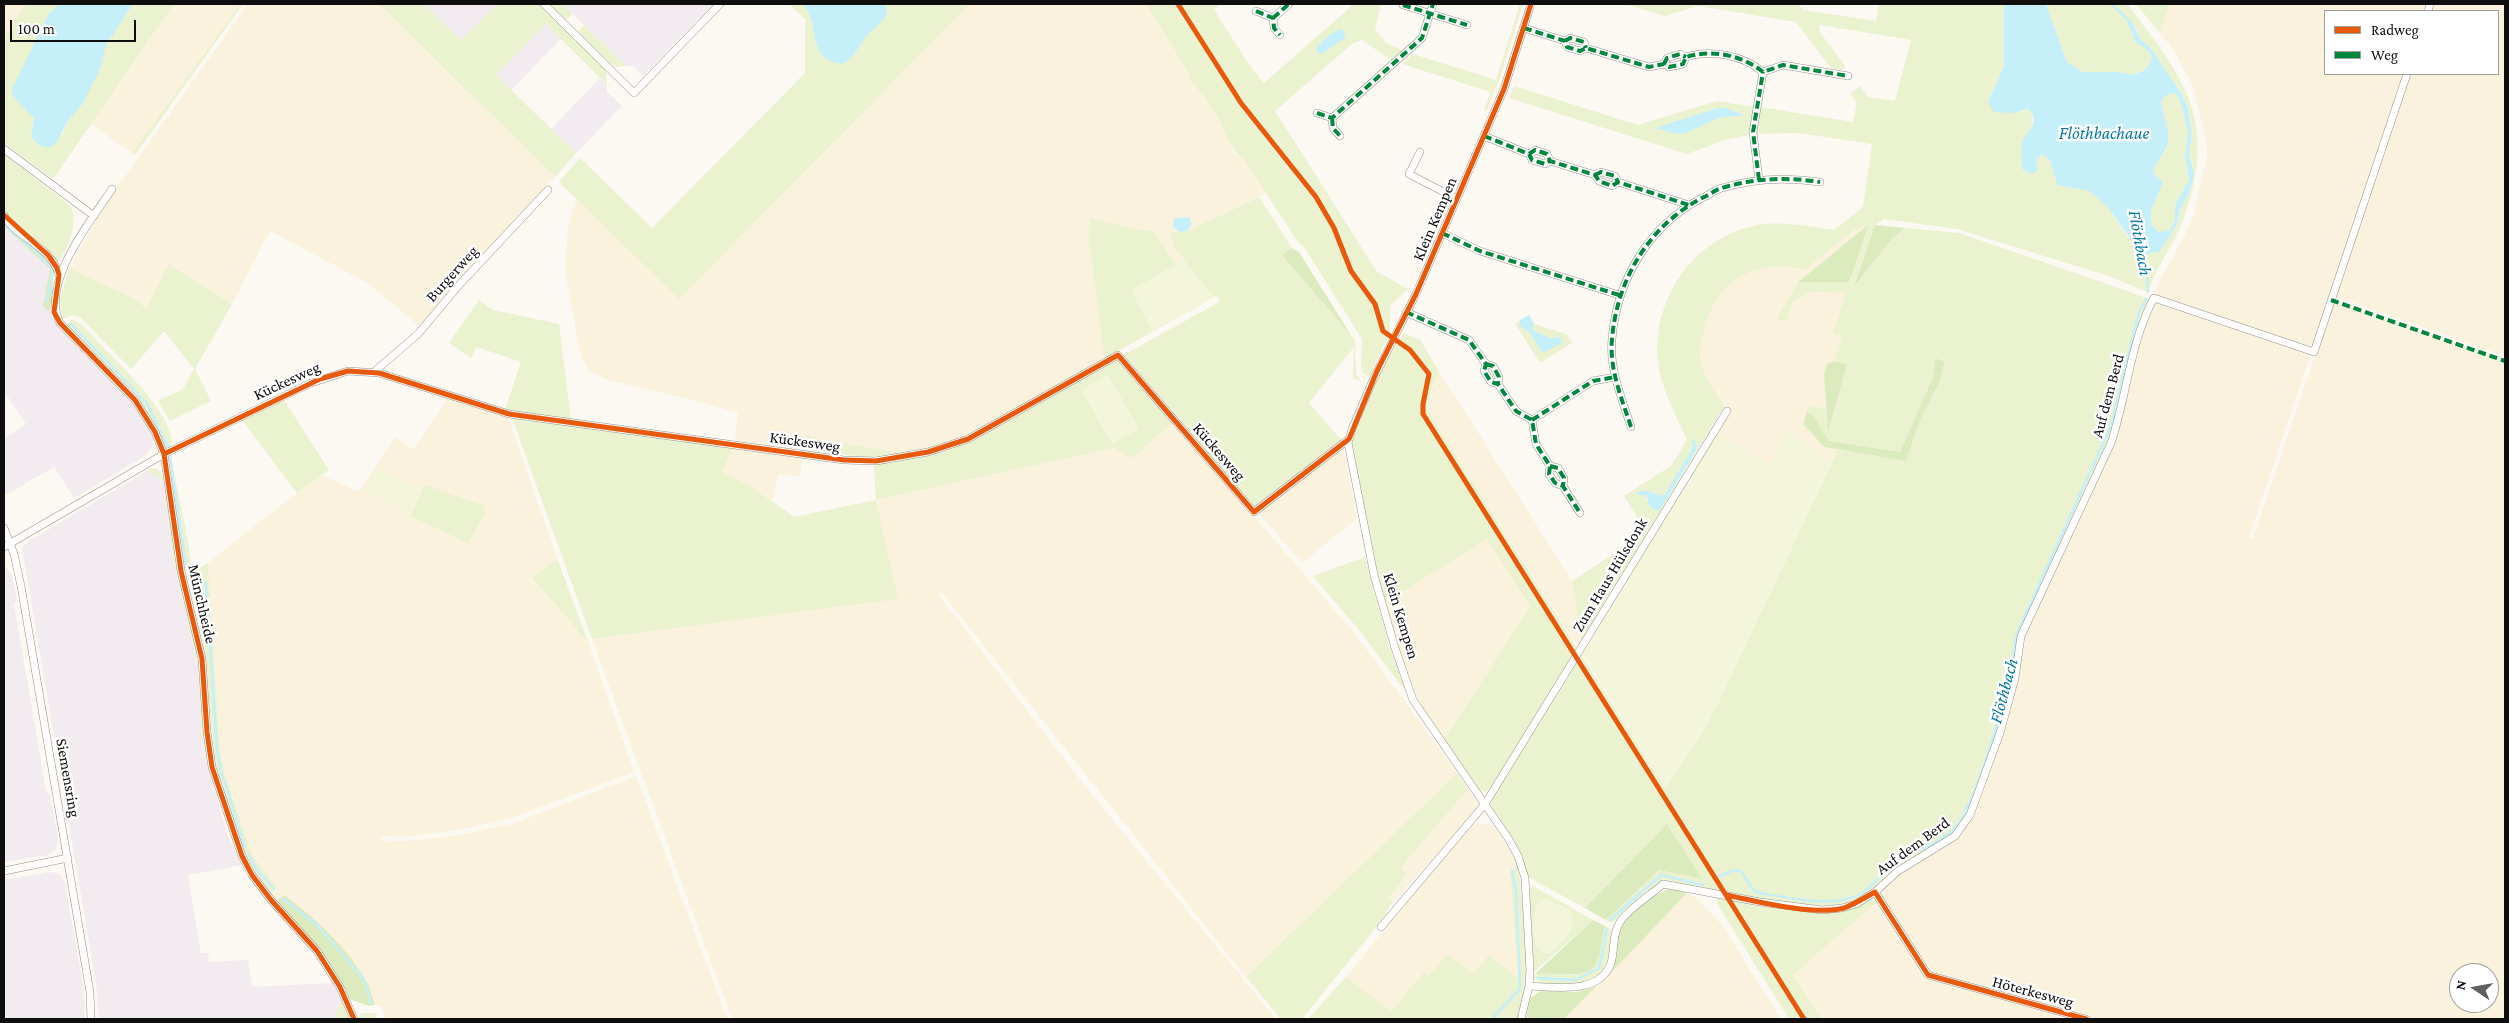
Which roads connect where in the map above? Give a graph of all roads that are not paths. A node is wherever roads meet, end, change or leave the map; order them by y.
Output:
1 (544, 4) edge
2 (720, 4) edge
3 (1288, 4) edge
4 (1433, 4) edge
5 (1532, 4) edge
6 (1403, 5) dead end
7 (1256, 11) dead end
8 (1430, 14) junction
9 (1273, 18) junction
10 (1467, 25) dead end
11 (1524, 28) junction
12 (1280, 35) dead end
13 (1763, 72) junction
14 (2407, 75) edge
15 (1848, 76) dead end
16 (1317, 113) dead end
17 (1332, 118) junction
18 (1340, 136) dead end
19 (1484, 136) junction
20 (4, 150) edge
21 (1420, 152) dead end
22 (1530, 154) junction
23 (1550, 161) junction
24 (1759, 180) junction
25 (1820, 182) dead end
26 (112, 189) dead end
27 (548, 190) dead end
28 (1457, 199) junction
29 (1689, 205) junction
30 (4, 216) edge
31 (94, 216) junction
32 (1442, 233) junction
33 (59, 275) junction
34 (1619, 295) junction
35 (1406, 312) junction
36 (374, 372) junction
37 (1614, 377) junction
38 (1727, 411) dead end
39 (1532, 420) junction
40 (1631, 427) dead end
41 (1349, 439) junction
42 (164, 454) junction
43 (1580, 513) dead end
44 (4, 528) edge
45 (7, 545) edge
46 (1485, 804) junction
47 (68, 858) junction
48 (4, 871) edge
49 (1874, 892) junction
50 (1381, 927) dead end
51 (1529, 986) junction
52 (91, 1019) edge
53 (354, 1019) edge
54 (1522, 1019) edge
55 (2086, 1019) edge

1 - 2 street
3 - 9 street
4 - 8 street
5 - 11 street, Klein Kempen
6 - 8 street
7 - 9 street
8 - 10 street
8 - 17 street
9 - 12 street
11 - 13 street
11 - 19 street, Klein Kempen
13 - 15 street
13 - 24 street
14 - 49 street, Auf dem Berd
16 - 17 street
17 - 18 street
19 - 22 street
19 - 28 street, Klein Kempen
20 - 31 street
21 - 28 street, Klein Kempen
22 - 23 street
22 - 23 street
23 - 29 street
24 - 25 street
24 - 29 street
26 - 31 street, Münchheide
27 - 36 street, Burgerweg
28 - 32 street, Klein Kempen
29 - 34 street
30 - 33 street
31 - 33 street, Münchheide
32 - 34 street
32 - 35 street, Klein Kempen
33 - 42 street, Münchheide
34 - 37 street
35 - 39 street
35 - 41 street, Klein Kempen
36 - 41 street, Kückesweg
36 - 42 street, Kückesweg
37 - 39 street
37 - 40 street
38 - 46 street, Zum Haus Hülsdonk
39 - 43 street
41 - 46 street, Klein Kempen
42 - 45 street
42 - 53 street, Münchheide
44 - 45 street, Siemensring
45 - 47 street, Siemensring
46 - 50 street
46 - 51 street, Klein Kempen
47 - 48 street
47 - 52 street, Siemensring
49 - 51 street
49 - 55 street, Höterkesweg
51 - 54 street, Klein Kempen

